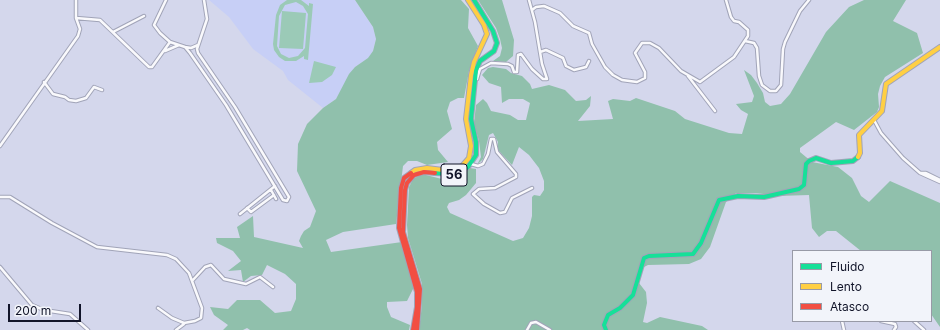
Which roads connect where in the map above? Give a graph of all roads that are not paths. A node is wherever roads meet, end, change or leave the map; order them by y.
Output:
1 (76, 0) edge
2 (166, 0) edge
3 (204, 0) edge
4 (468, 0) edge
5 (474, 0) edge
6 (529, 0) edge
7 (726, 0) edge
8 (809, 0) edge
9 (532, 10) junction
10 (144, 16) dead end
11 (76, 18) junction
12 (113, 32) junction
13 (495, 36) junction
14 (486, 37) junction
15 (745, 41) junction
16 (170, 42) junction
17 (198, 44) junction
18 (179, 45) junction
19 (185, 47) junction
20 (940, 47) edge
21 (481, 48) junction
22 (540, 52) junction
23 (198, 53) junction
24 (162, 54) junction
25 (191, 55) junction
26 (488, 55) junction
27 (589, 61) dead end
28 (688, 76) junction
29 (44, 82) junction
30 (474, 86) junction
31 (102, 90) dead end
32 (715, 111) dead end
33 (874, 120) junction
34 (0, 146) edge
35 (471, 164) junction
36 (940, 181) edge
37 (275, 186) junction
38 (532, 188) dead end
39 (271, 190) junction
40 (274, 195) junction
41 (0, 197) edge
42 (276, 199) dead end
43 (247, 208) junction
44 (240, 214) dead end
45 (0, 267) edge
46 (192, 281) junction
47 (273, 288) dead end
48 (158, 308) dead end
49 (886, 322) edge
50 (915, 322) edge
51 (184, 324) junction
52 (88, 330) edge
53 (176, 330) edge
54 (412, 330) edge
55 (417, 330) edge
56 (527, 330) edge
57 (550, 330) edge
58 (606, 330) edge
59 (894, 330) edge
60 (924, 330) edge

1 - 11 street
2 - 16 street
3 - 17 street
4 - 14 main road
5 - 13 main road
6 - 9 street
7 - 15 street
8 - 15 street
9 - 22 street
9 - 28 street
10 - 12 street
11 - 12 street
11 - 29 street
12 - 24 street
13 - 14 main road
13 - 26 main road, 56
14 - 21 main road, 56
15 - 28 street
16 - 18 street
16 - 24 street
17 - 19 street
17 - 23 street
18 - 19 street
18 - 24 street
19 - 25 street
20 - 33 main road
21 - 26 main road
21 - 54 main road, 56
22 - 27 street
22 - 30 street
23 - 25 street
23 - 37 street
25 - 37 street
26 - 30 main road, 56
28 - 32 street
29 - 31 street
29 - 34 street
30 - 35 main road, 56
33 - 36 street
33 - 58 main road
35 - 38 street
35 - 55 main road, 56
37 - 39 street
39 - 40 street
39 - 43 street
40 - 42 street
40 - 43 street
41 - 46 street
43 - 44 street
45 - 52 street
46 - 47 street
46 - 51 street
48 - 51 street
49 - 59 street
50 - 60 street
51 - 53 street
56 - 57 street

